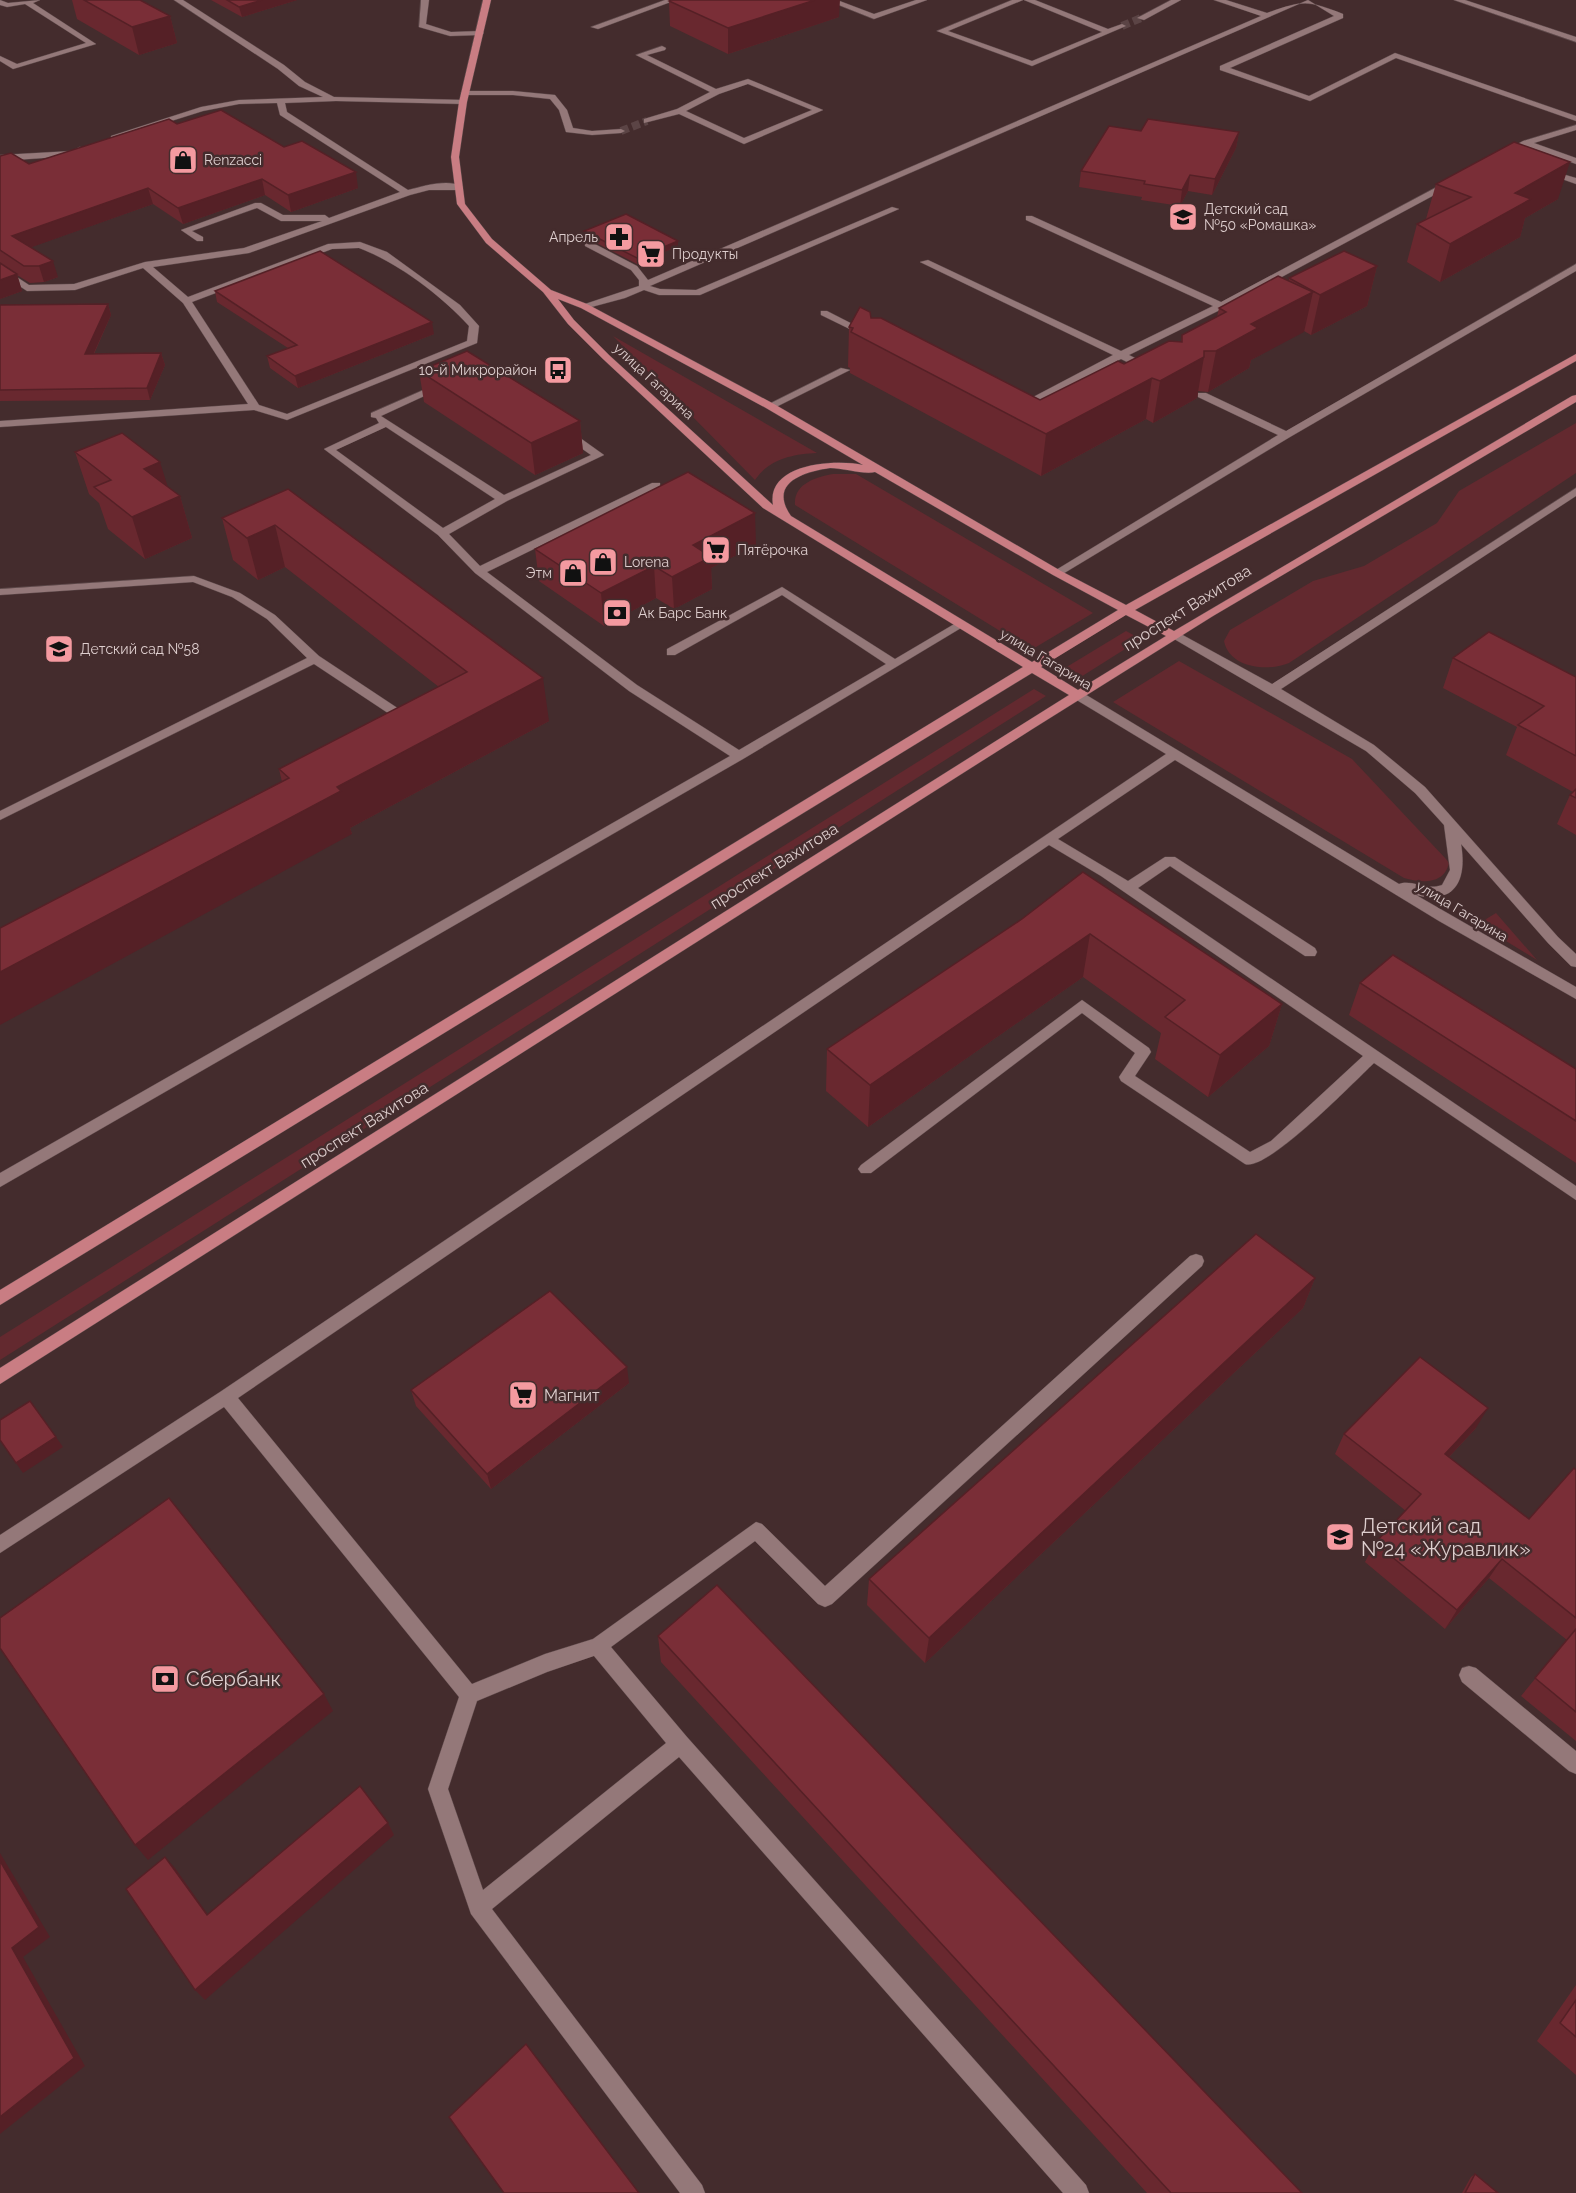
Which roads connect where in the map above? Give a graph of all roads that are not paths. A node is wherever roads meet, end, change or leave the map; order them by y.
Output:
1 (36, 0) edge
2 (178, 0) edge
3 (424, 0) edge
4 (488, 0) edge
5 (672, 0) edge
6 (830, 0) edge
7 (923, 0) edge
8 (1019, 0) edge
9 (1028, 0) edge
10 (1177, 0) edge
11 (1218, 0) edge
12 (1304, 0) edge
13 (1311, 0) edge
14 (1458, 0) edge
15 (0, 2) edge
16 (27, 2) junction
17 (1265, 15) junction
18 (1141, 18) tunnel mouth
19 (1122, 26) tunnel mouth
20 (595, 27) dead end
21 (1109, 32) junction
22 (480, 33) junction
23 (1576, 40) edge
24 (662, 48) dead end
25 (0, 58) edge
26 (716, 92) junction
27 (464, 97) junction
28 (336, 99) junction
29 (281, 101) junction
30 (680, 111) junction
31 (1576, 119) edge
32 (647, 121) tunnel mouth
33 (1576, 127) edge
34 (621, 130) tunnel mouth
35 (105, 141) edge
36 (1526, 143) junction
37 (94, 145) edge
38 (1500, 156) junction
39 (0, 158) edge
40 (1511, 159) edge
41 (1490, 161) edge
42 (1576, 161) edge
43 (1533, 166) edge
44 (1459, 178) edge
45 (1576, 181) edge
46 (459, 187) junction
47 (407, 193) junction
48 (895, 209) dead end
49 (337, 218) junction
50 (1029, 218) dead end
51 (200, 239) dead end
52 (588, 244) edge
53 (925, 262) dead end
54 (145, 265) junction
55 (1576, 267) edge
56 (0, 269) edge
57 (643, 286) junction
58 (546, 290) junction
59 (187, 301) junction
60 (584, 306) junction
61 (1221, 306) junction
62 (824, 313) dead end
63 (873, 337) edge
64 (1121, 355) junction
65 (1576, 357) edge
66 (845, 370) dead end
67 (1160, 374) edge
68 (450, 382) edge
69 (1202, 395) edge
70 (1576, 398) edge
71 (770, 406) junction
72 (255, 407) junction
73 (1011, 409) edge
74 (387, 423) junction
75 (0, 424) edge
76 (558, 427) edge
77 (1286, 435) junction
78 (891, 476) junction
79 (657, 486) edge
80 (1576, 491) edge
81 (503, 499) junction
82 (797, 526) junction
83 (442, 533) junction
84 (479, 571) junction
85 (1057, 573) junction
86 (0, 592) edge
87 (1128, 610) junction
88 (960, 625) junction
89 (1176, 636) junction
90 (671, 652) dead end
91 (315, 659) junction
92 (893, 663) junction
93 (1033, 667) junction
94 (1272, 689) junction
95 (1078, 696) junction
96 (417, 727) edge
97 (1176, 753) junction
98 (739, 756) junction
99 (0, 816) edge
100 (1447, 819) junction
101 (1050, 840) junction
102 (1381, 880) junction
103 (1128, 888) junction
104 (1310, 951) dead end
105 (1576, 962) edge
106 (1576, 994) edge
107 (1372, 1056) junction
108 (866, 1169) dead end
109 (0, 1181) edge
110 (1576, 1194) edge
111 (1196, 1261) dead end
112 (0, 1298) edge
113 (0, 1377) edge
114 (226, 1397) junction
115 (0, 1545) edge
116 (598, 1646) junction
117 (1469, 1675) dead end
118 (469, 1695) junction
119 (680, 1744) junction
120 (1576, 1764) edge
121 (478, 1907) junction
122 (694, 2193) edge
123 (1078, 2193) edge

1 - 16 street
2 - 28 street
3 - 22 street
4 - 22 main road, улица Гагарина
5 - 20 street
6 - 7 street
8 - 21 street
9 - 21 street
10 - 18 street
11 - 17 street
12 - 17 street
13 - 31 street
14 - 23 street
15 - 16 street
16 - 25 street
17 - 57 street
19 - 21 street
22 - 27 main road, улица Гагарина
24 - 26 street
26 - 30 street
26 - 30 street
27 - 28 street
27 - 34 street
27 - 46 main road, улица Гагарина
28 - 29 street
29 - 35 street
29 - 47 street
30 - 32 street
33 - 36 street
36 - 38 street
36 - 42 street
37 - 39 street
38 - 40 street
38 - 41 street
43 - 45 street
44 - 61 street
46 - 47 street
46 - 58 main road, улица Гагарина
47 - 49 street
48 - 57 street
49 - 51 street
49 - 54 street
50 - 61 street
52 - 57 street
53 - 64 street
54 - 56 street
54 - 59 street
55 - 77 street
57 - 60 street
58 - 60 main road, улица Гагарина
58 - 82 main road, улица Гагарина
59 - 72 street
59 - 72 street
60 - 71 main road, улица Гагарина
61 - 64 street
62 - 63 street
64 - 67 street
64 - 73 street
65 - 87 main road, проспект Вахитова
66 - 71 street
68 - 74 street
69 - 77 street
70 - 89 main road, проспект Вахитова
71 - 78 main road, улица Гагарина
72 - 75 street
74 - 81 street
74 - 83 street
76 - 81 street
77 - 85 street
78 - 82 main road
78 - 85 main road, улица Гагарина
79 - 84 street
80 - 94 street
81 - 83 street
82 - 88 main road, улица Гагарина
83 - 84 street
84 - 98 street
85 - 87 main road, улица Гагарина
86 - 91 street
87 - 89 main road, улица Гагарина
87 - 93 main road, проспект Вахитова
88 - 92 street
88 - 93 main road, улица Гагарина
89 - 94 street, улица Гагарина
89 - 95 main road, проспект Вахитова
90 - 92 street
91 - 96 street
91 - 99 street
92 - 98 street
93 - 95 main road, улица Гагарина
93 - 112 main road, проспект Вахитова
94 - 100 street, улица Гагарина
95 - 97 street, улица Гагарина
95 - 113 main road, проспект Вахитова
97 - 101 street
97 - 102 street, улица Гагарина
98 - 109 street
100 - 102 street
100 - 105 street, улица Гагарина
101 - 103 street
101 - 114 street
102 - 106 street, улица Гагарина
103 - 104 street
103 - 107 street
107 - 108 street
107 - 110 street
111 - 116 street
114 - 115 street
114 - 118 street
116 - 118 street
116 - 119 street
117 - 120 street
118 - 121 street
119 - 121 street
119 - 123 street
121 - 122 street

